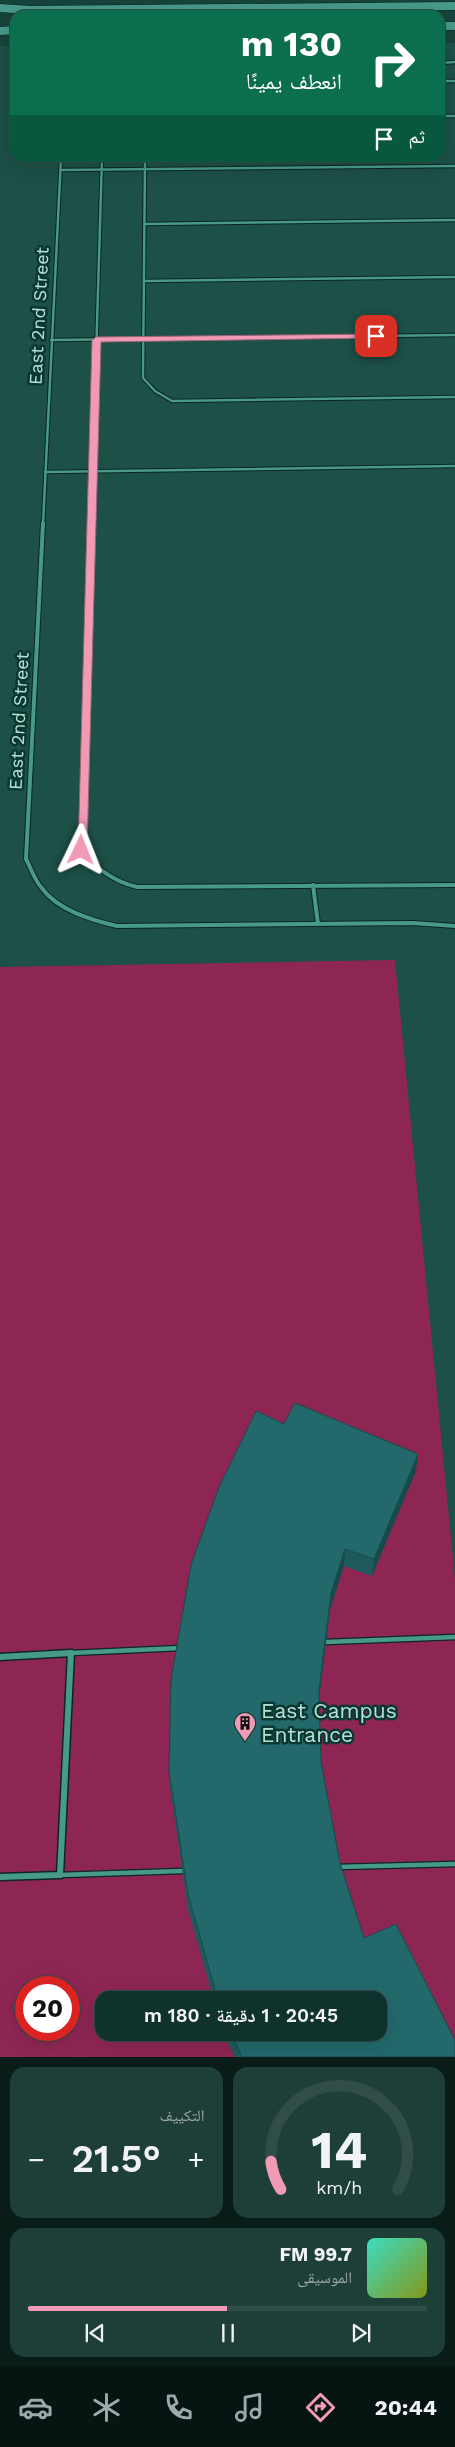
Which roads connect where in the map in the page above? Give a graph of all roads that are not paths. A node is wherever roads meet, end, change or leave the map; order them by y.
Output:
1 (344, 0) edge
2 (455, 6) edge
3 (322, 7) junction
4 (0, 10) edge
5 (60, 162) edge
6 (102, 162) edge
7 (145, 162) edge
8 (455, 166) edge
9 (60, 170) junction
10 (102, 170) junction
11 (145, 170) junction
12 (455, 220) edge
13 (145, 224) junction
14 (455, 277) edge
15 (144, 280) junction
16 (455, 336) edge
17 (143, 339) junction
18 (51, 340) junction
19 (96, 340) junction
20 (455, 397) edge
21 (455, 466) edge
22 (93, 471) junction
23 (45, 472) junction
24 (455, 884) edge
25 (313, 885) junction
26 (318, 924) junction
27 (455, 926) edge
28 (455, 1637) edge
29 (326, 1642) edge
30 (180, 1648) edge
31 (71, 1653) junction
32 (0, 1657) edge
33 (455, 1864) edge
34 (337, 1867) edge
35 (182, 1871) edge
36 (60, 1875) junction
37 (0, 1877) edge

1 - 3 main road
2 - 3 main road
3 - 4 main road
5 - 9 lane, East 2nd Street
6 - 10 lane
7 - 11 lane
8 - 11 lane
9 - 10 lane
9 - 18 lane, East 2nd Street
10 - 11 lane
10 - 19 lane
11 - 13 lane
12 - 13 lane
13 - 15 lane
14 - 15 lane
15 - 17 lane
16 - 17 lane
17 - 19 lane
17 - 20 lane
18 - 19 lane
18 - 23 lane, East 2nd Street
19 - 22 lane
21 - 22 lane
22 - 23 lane
22 - 25 lane
23 - 26 lane, East 2nd Street
24 - 25 lane
25 - 26 lane
26 - 27 lane, East 2nd Street
28 - 29 lane
30 - 31 lane
31 - 32 street
31 - 36 street
33 - 34 lane
35 - 36 lane
36 - 37 street

